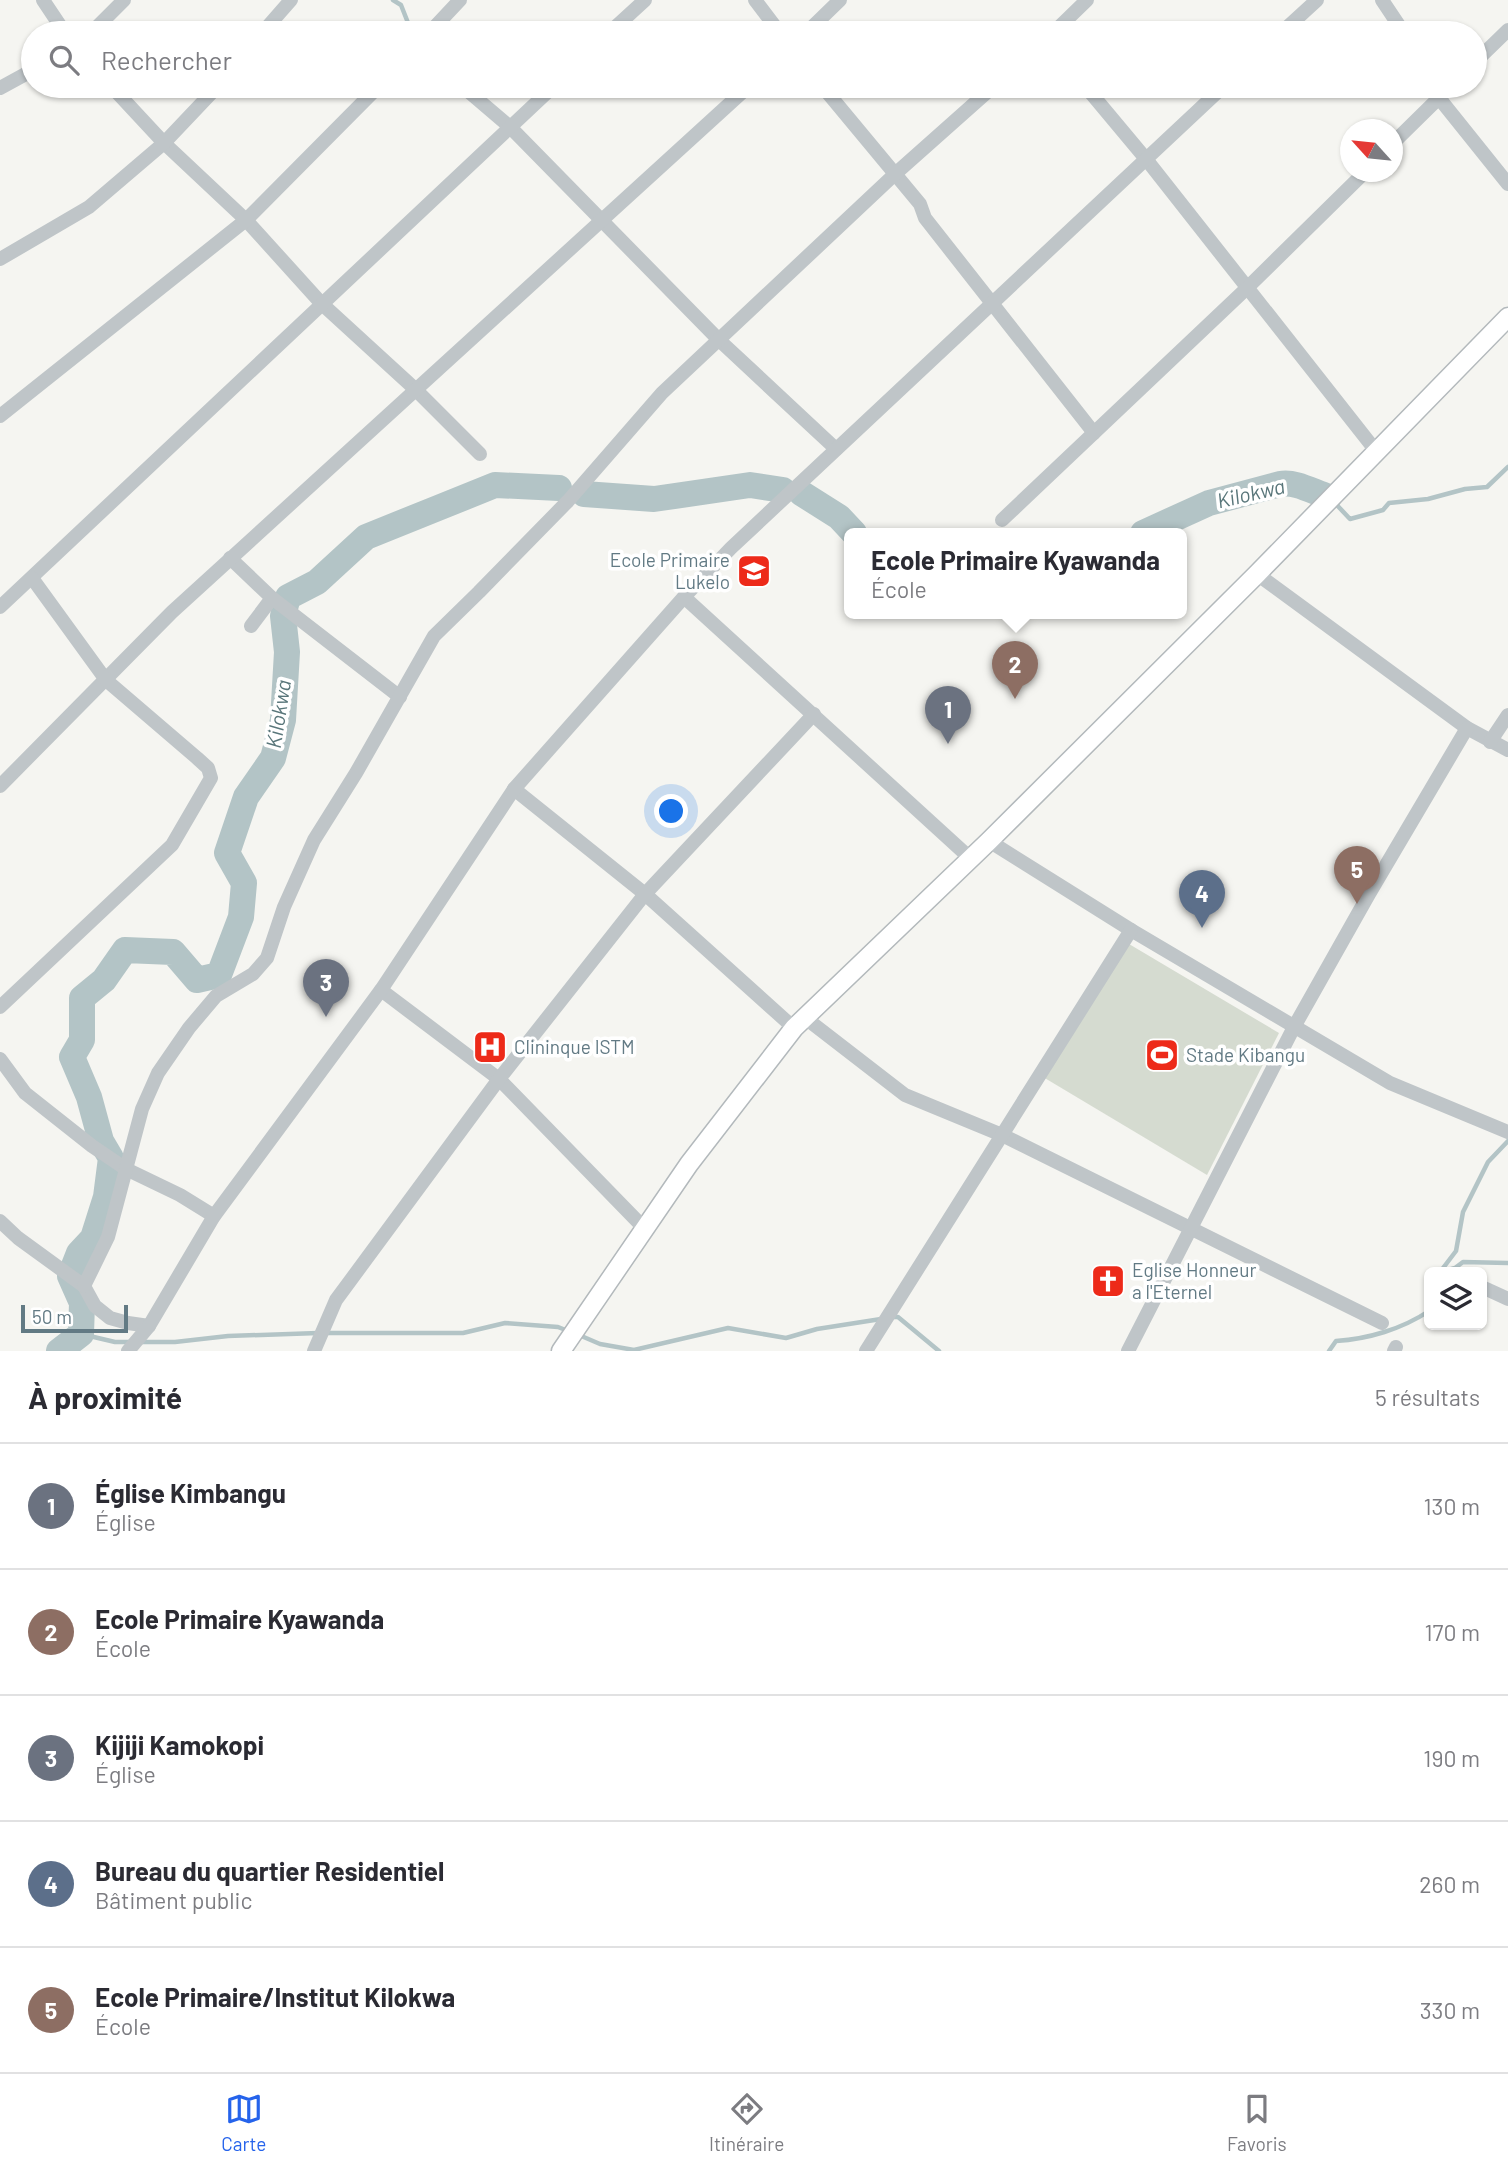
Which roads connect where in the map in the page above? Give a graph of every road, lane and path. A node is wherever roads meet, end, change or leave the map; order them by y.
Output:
1 (43, 0) edge
2 (124, 0) edge
3 (291, 0) edge
4 (460, 0) edge
5 (645, 0) edge
6 (755, 0) edge
7 (840, 0) edge
8 (1087, 0) edge
9 (1317, 0) edge
10 (1382, 0) edge
11 (57, 21) edge
12 (102, 21) edge
13 (273, 21) edge
14 (440, 21) edge
15 (622, 21) edge
16 (771, 21) edge
17 (818, 21) edge
18 (1065, 21) edge
19 (1294, 21) edge
20 (1396, 21) edge
21 (1508, 30) edge
22 (1487, 50) edge
23 (21, 77) edge
24 (0, 88) edge
25 (122, 98) edge
26 (207, 98) edge
27 (367, 98) edge
28 (476, 98) edge
29 (541, 98) edge
30 (736, 98) edge
31 (832, 98) edge
32 (980, 98) edge
33 (1095, 98) edge
34 (1211, 98) edge
35 (1431, 98) edge
36 (1441, 98) edge
37 (510, 127) junction
38 (1403, 131) edge
39 (164, 143) junction
40 (1146, 159) junction
41 (895, 174) junction
42 (1354, 182) edge
43 (1508, 184) edge
44 (246, 220) junction
45 (600, 221) junction
46 (0, 259) edge
47 (1247, 288) junction
48 (321, 303) junction
49 (991, 303) junction
50 (1508, 317) edge
51 (719, 340) junction
52 (415, 389) junction
53 (0, 416) edge
54 (1094, 433) junction
55 (836, 449) junction
56 (1376, 452) junction
57 (480, 454) dead end
58 (1002, 520) dead end
59 (230, 558) junction
60 (1257, 574) junction
61 (32, 578) junction
62 (684, 597) junction
63 (275, 600) junction
64 (0, 607) edge
65 (251, 626) dead end
66 (106, 680) junction
67 (400, 697) junction
68 (814, 713) junction
69 (1508, 715) edge
70 (1467, 728) junction
71 (1490, 742) junction
72 (1508, 750) edge
73 (0, 786) edge
74 (514, 789) junction
75 (989, 841) junction
76 (970, 858) junction
77 (645, 894) junction
78 (1131, 930) junction
79 (381, 990) junction
80 (0, 1007) edge
81 (799, 1023) junction
82 (1294, 1027) junction
83 (0, 1059) edge
84 (499, 1079) junction
85 (1507, 1132) edge
86 (1002, 1135) junction
87 (126, 1169) junction
88 (214, 1216) junction
89 (0, 1221) edge
90 (1192, 1227) junction
91 (644, 1228) junction
92 (75, 1278) junction
93 (1487, 1289) edge
94 (1508, 1299) edge
95 (1382, 1324) dead end
96 (149, 1326) junction
97 (133, 1345) edge
98 (314, 1351) edge
99 (561, 1351) edge
100 (866, 1351) edge
101 (1128, 1351) edge

1 - 11 street
2 - 12 street
3 - 13 street
4 - 14 street
5 - 15 street
6 - 16 street
7 - 17 street
8 - 18 street
9 - 19 street
10 - 20 street
21 - 22 street
23 - 24 street
25 - 39 street
26 - 39 street
27 - 44 street
28 - 37 street
29 - 37 street
30 - 45 street
31 - 41 street
32 - 41 street
33 - 40 street
34 - 40 street
35 - 38 street
36 - 43 street
37 - 45 street
37 - 48 street
39 - 44 street
39 - 46 street
40 - 47 street
40 - 49 street
41 - 49 street
41 - 51 street
42 - 47 street
44 - 48 street
44 - 53 street
45 - 51 street
45 - 52 street
47 - 54 street
47 - 56 street
48 - 52 street
48 - 61 street
49 - 54 street
49 - 55 street
50 - 56 main road
51 - 55 street
51 - 67 street
52 - 57 street
52 - 59 street
54 - 58 street
55 - 62 street
56 - 60 main road
59 - 63 street
59 - 66 street
60 - 70 street
60 - 75 main road
61 - 64 street
61 - 66 street
62 - 68 street
62 - 74 street
63 - 65 street
63 - 67 street
66 - 73 street
66 - 80 street
67 - 87 street
68 - 76 street
68 - 77 street
69 - 71 street
70 - 71 street
70 - 82 street
71 - 72 street
74 - 77 street
74 - 79 street
75 - 76 main road
75 - 78 street
76 - 81 main road
77 - 81 street
77 - 84 street
78 - 82 street
78 - 86 street
79 - 84 street
79 - 88 street
81 - 86 street
81 - 91 main road
82 - 85 street
82 - 90 street
83 - 87 street
84 - 91 street
84 - 98 street
86 - 90 street
86 - 100 street
87 - 88 street
87 - 92 street
88 - 96 street
89 - 92 street
90 - 95 street
90 - 101 street
91 - 99 main road
92 - 96 street
93 - 94 street
96 - 97 street

